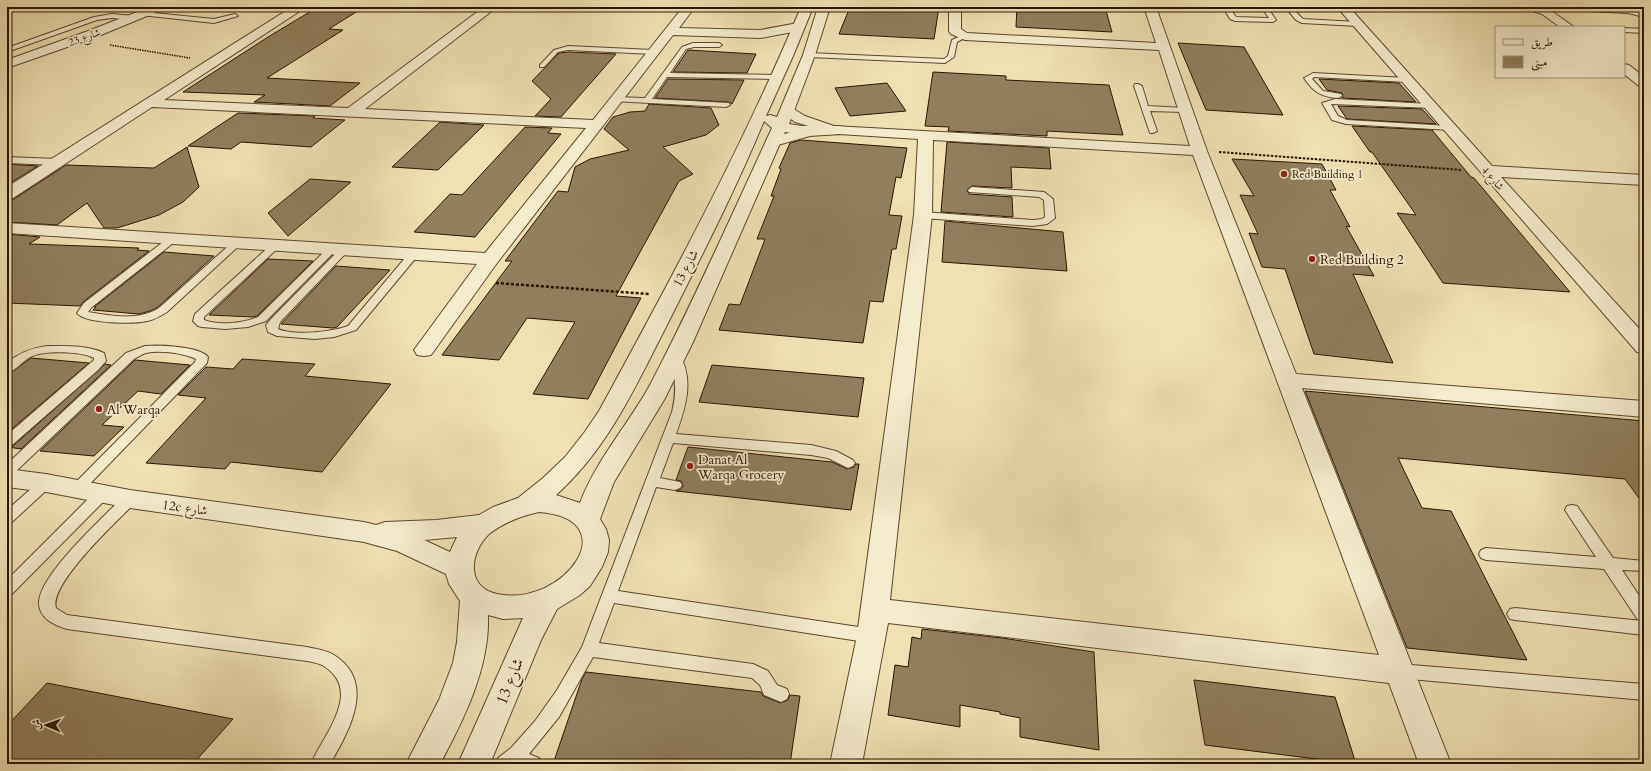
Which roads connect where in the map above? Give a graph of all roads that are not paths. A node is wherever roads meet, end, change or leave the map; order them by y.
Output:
1 (300, 7) edge
2 (491, 7) edge
3 (689, 7) edge
4 (807, 7) edge
5 (824, 7) edge
6 (955, 7) edge
7 (1150, 7) edge
8 (1226, 7) edge
9 (1264, 7) edge
10 (1288, 7) edge
11 (1343, 7) edge
12 (1530, 7) edge
13 (1547, 7) edge
14 (158, 8) edge
15 (139, 13) edge
16 (1644, 15) edge
17 (235, 16) dead end
18 (1358, 24) junction
19 (1567, 26) edge
20 (798, 27) junction
21 (1625, 30) edge
22 (671, 31) junction
23 (1644, 31) edge
24 (760, 34) junction
25 (965, 36) junction
26 (792, 45) junction
27 (719, 46) dead end
28 (1163, 47) junction
29 (7, 50) edge
30 (653, 52) junction
31 (808, 55) junction
32 (7, 64) edge
33 (542, 66) dead end
34 (1625, 69) edge
35 (666, 75) junction
36 (776, 77) junction
37 (1407, 80) junction
38 (1644, 83) edge
39 (1138, 86) dead end
40 (615, 100) junction
41 (647, 101) junction
42 (149, 103) junction
43 (1429, 104) junction
44 (726, 105) dead end
45 (1145, 108) junction
46 (1184, 110) junction
47 (787, 111) junction
48 (352, 112) junction
49 (595, 124) junction
50 (1450, 128) junction
51 (839, 130) junction
52 (1153, 131) dead end
53 (777, 134) junction
54 (926, 135) junction
55 (1199, 151) junction
56 (7, 160) edge
57 (57, 162) junction
58 (1487, 171) junction
59 (1644, 180) edge
60 (11, 189) edge
61 (972, 190) dead end
62 (923, 216) junction
63 (7, 228) edge
64 (174, 238) junction
65 (238, 242) junction
66 (276, 245) junction
67 (338, 249) junction
68 (414, 254) junction
69 (490, 259) junction
70 (1644, 347) edge
71 (424, 350) dead end
72 (675, 357) junction
73 (7, 369) edge
74 (1288, 380) junction
75 (1644, 410) edge
76 (669, 438) junction
77 (7, 442) edge
78 (848, 463) dead end
79 (7, 472) edge
80 (7, 478) edge
81 (652, 482) junction
82 (46, 483) junction
83 (675, 485) dead end
84 (75, 490) junction
85 (102, 494) junction
86 (130, 499) junction
87 (527, 505) junction
88 (1572, 510) dead end
89 (7, 518) edge
90 (587, 520) junction
91 (485, 524) junction
92 (364, 532) junction
93 (1486, 554) dead end
94 (1609, 563) junction
95 (1642, 566) dead end
96 (460, 568) junction
97 (7, 590) edge
98 (610, 596) junction
99 (474, 597) junction
100 (548, 600) junction
101 (1514, 614) dead end
102 (1644, 615) edge
103 (873, 623) junction
104 (1644, 628) edge
105 (589, 649) junction
106 (1399, 671) junction
107 (1644, 692) edge
108 (781, 694) dead end
109 (508, 761) edge
110 (320, 764) edge
111 (422, 764) edge
112 (474, 764) edge
113 (533, 764) edge
114 (846, 764) edge
115 (1435, 764) edge

1 - 42 street
2 - 48 street
3 - 22 street
4 - 20 street, شارع 13
5 - 31 street
6 - 25 street
7 - 28 street
8 - 9 lane
10 - 18 lane
11 - 18 street, شارع 4
12 - 19 street
13 - 16 lane
14 - 15 street, شارع 23
15 - 17 lane
15 - 29 lane
15 - 32 street, شارع 23
18 - 37 street, شارع 4
20 - 24 street
20 - 26 street, شارع 13
21 - 23 lane
22 - 24 street
22 - 30 street
24 - 26 street
25 - 28 street
25 - 31 lane
26 - 36 street, شارع 13
27 - 35 lane
28 - 46 street
30 - 33 lane
30 - 40 street
31 - 47 street
34 - 38 street
35 - 36 lane
35 - 41 lane
36 - 53 street
36 - 87 street, شارع 13
37 - 43 street, شارع 4
37 - 43 lane
39 - 45 lane
40 - 41 lane
40 - 49 street
41 - 44 lane
42 - 48 street
42 - 57 street
43 - 50 street, شارع 4
43 - 50 lane
45 - 46 lane
45 - 52 lane
46 - 55 street
47 - 51 street
47 - 53 street
48 - 49 street
49 - 69 street
50 - 58 street, شارع 4
51 - 53 street
51 - 54 street
53 - 72 street
54 - 55 street
54 - 62 street
55 - 74 street
56 - 57 lane
57 - 60 street
58 - 59 street
58 - 70 street, شارع 4
61 - 62 lane
62 - 103 street
63 - 64 street
64 - 65 street
64 - 65 lane
65 - 66 street
66 - 67 street
66 - 67 lane
67 - 68 street
67 - 68 lane
68 - 69 street
69 - 71 street
72 - 76 lane
72 - 90 street
73 - 77 lane
74 - 75 street
74 - 106 street
76 - 78 lane
76 - 81 lane
79 - 84 lane
80 - 82 street, 12c شارع
81 - 83 lane
81 - 98 lane
82 - 84 street, 12c شارع
82 - 89 lane
84 - 85 street, 12c شارع
85 - 86 street, 12c شارع
85 - 97 lane
86 - 92 street, 12c شارع
86 - 110 lane
87 - 90 street
87 - 91 street
88 - 94 lane
90 - 100 street
91 - 92 street, 12c شارع
91 - 96 street
92 - 96 street, 12c شارع
93 - 94 lane
94 - 95 lane
94 - 102 lane
96 - 99 street
98 - 103 lane
98 - 105 lane
99 - 100 street
99 - 111 street
100 - 112 street, شارع 13
101 - 104 lane
103 - 106 street
103 - 114 street
105 - 108 lane
105 - 109 lane
106 - 107 lane
106 - 115 street
109 - 113 lane

